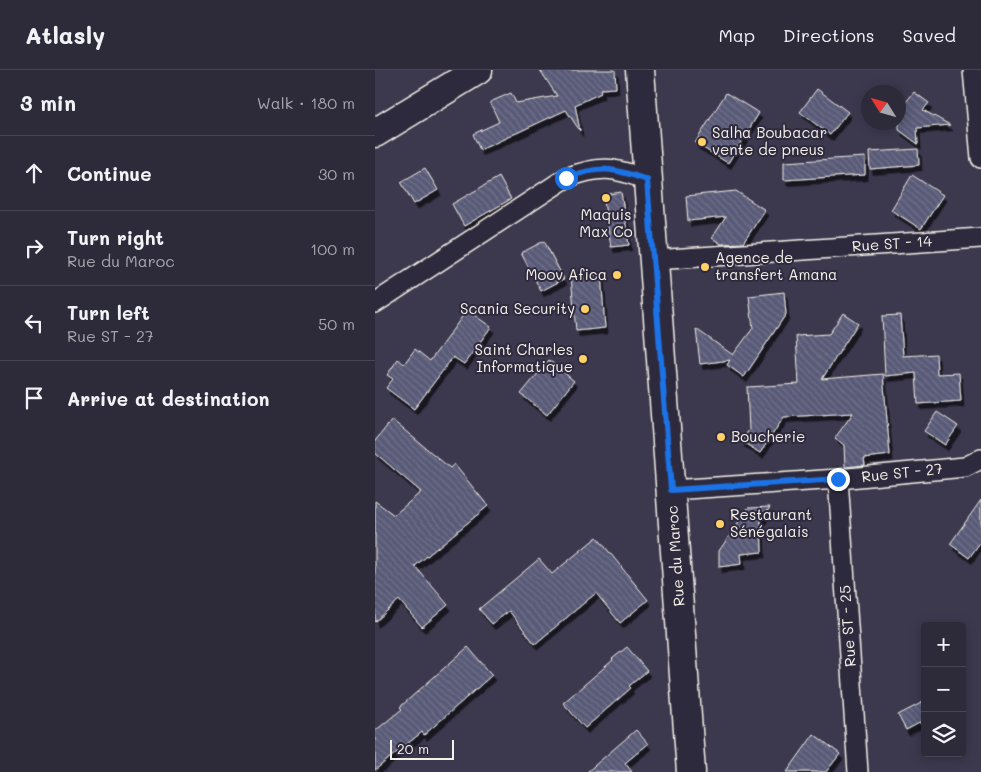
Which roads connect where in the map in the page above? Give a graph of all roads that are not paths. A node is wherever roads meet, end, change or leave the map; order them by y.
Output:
1 (478, 70) edge
2 (640, 70) edge
3 (973, 70) edge
4 (375, 133) edge
5 (981, 158) edge
6 (647, 180) junction
7 (981, 238) edge
8 (654, 260) junction
9 (375, 303) edge
10 (981, 460) edge
11 (838, 479) junction
12 (671, 490) junction
13 (691, 772) edge
14 (858, 772) edge

1 - 4 street
2 - 6 street, Rue du Maroc
3 - 5 street
6 - 8 street, Rue du Maroc
6 - 9 street
7 - 8 street, Rue ST - 14
8 - 12 street, Rue du Maroc
10 - 11 street, Rue ST - 27
11 - 12 street, Rue ST - 27
11 - 14 street, Rue ST - 25
12 - 13 street, Rue du Maroc

